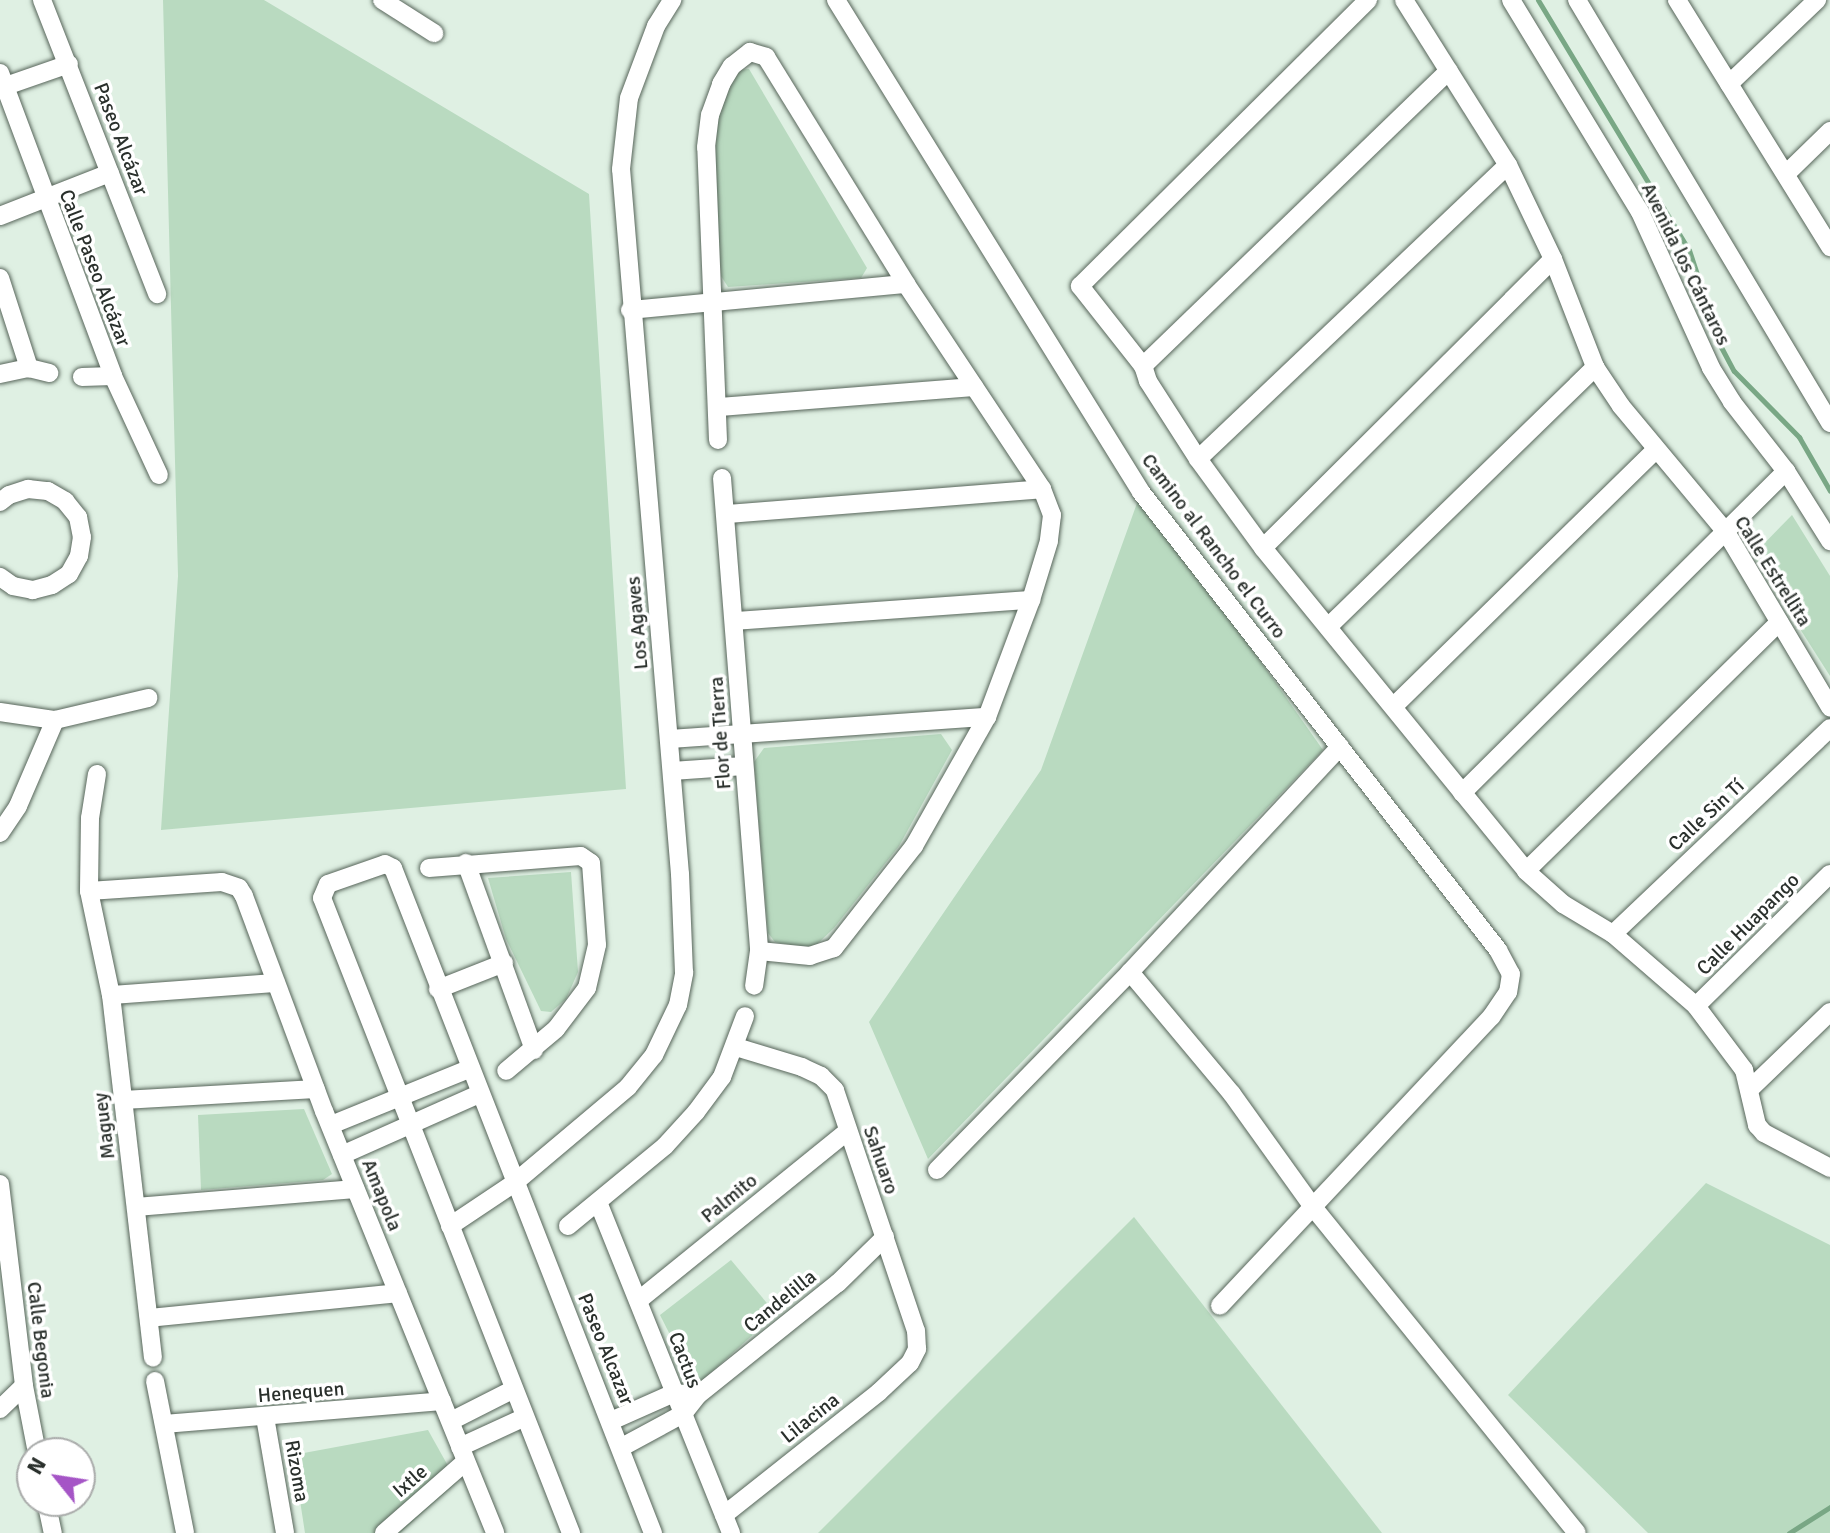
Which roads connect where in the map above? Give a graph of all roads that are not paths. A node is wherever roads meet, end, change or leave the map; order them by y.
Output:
1 (42, 0) edge
2 (382, 0) edge
3 (672, 0) edge
4 (836, 0) edge
5 (1368, 0) edge
6 (1404, 0) edge
7 (1511, 0) edge
8 (1577, 0) edge
9 (1677, 0) edge
10 (1817, 0) edge
11 (434, 33) dead end
12 (69, 64) junction
13 (1449, 71) junction
14 (2, 82) edge
15 (1729, 84) junction
16 (1830, 131) edge
17 (1508, 165) junction
18 (110, 173) junction
19 (1786, 174) junction
20 (44, 196) junction
21 (0, 216) edge
22 (1830, 247) edge
23 (1553, 259) junction
24 (0, 278) edge
25 (906, 284) junction
26 (157, 294) dead end
27 (712, 303) junction
28 (630, 310) junction
29 (1143, 366) junction
30 (1595, 367) junction
31 (29, 368) junction
32 (49, 373) dead end
33 (0, 374) edge
34 (113, 376) junction
35 (82, 377) dead end
36 (974, 387) junction
37 (719, 407) junction
38 (1830, 423) edge
39 (718, 440) dead end
40 (1656, 449) junction
41 (1198, 459) junction
42 (1786, 471) junction
43 (159, 475) dead end
44 (722, 478) dead end
45 (1042, 489) junction
46 (0, 502) edge
47 (727, 514) junction
48 (1726, 532) junction
49 (1830, 541) edge
50 (1263, 548) junction
51 (0, 577) edge
52 (1031, 600) junction
53 (735, 621) junction
54 (1779, 622) junction
55 (1328, 627) junction
56 (148, 698) dead end
57 (1394, 706) junction
58 (1830, 707) edge
59 (0, 712) edge
60 (987, 717) junction
61 (55, 720) junction
62 (1830, 728) edge
63 (742, 733) junction
64 (670, 739) junction
65 (1340, 747) junction
66 (744, 766) junction
67 (672, 771) junction
68 (97, 774) dead end
69 (1462, 793) junction
70 (0, 833) edge
71 (466, 863) junction
72 (429, 868) dead end
73 (1526, 871) junction
74 (1830, 874) edge
75 (89, 891) junction
76 (1613, 934) junction
77 (759, 951) junction
78 (504, 963) junction
79 (1130, 972) junction
80 (276, 983) junction
81 (754, 986) dead end
82 (438, 989) junction
83 (111, 995) junction
84 (1696, 1006) junction
85 (1830, 1012) edge
86 (745, 1016) dead end
87 (736, 1047) junction
88 (534, 1050) junction
89 (469, 1069) junction
90 (506, 1071) dead end
91 (316, 1089) junction
92 (1750, 1089) junction
93 (479, 1094) junction
94 (402, 1098) junction
95 (123, 1100) junction
96 (412, 1121) junction
97 (331, 1125) junction
98 (848, 1131) junction
99 (342, 1155) junction
100 (1830, 1168) edge
101 (937, 1170) dead end
102 (513, 1184) junction
103 (355, 1189) junction
104 (1, 1196) edge
105 (598, 1202) junction
106 (136, 1207) junction
107 (1313, 1207) junction
108 (450, 1226) junction
109 (568, 1226) dead end
110 (885, 1237) junction
111 (398, 1293) junction
112 (639, 1300) junction
113 (1220, 1306) dead end
114 (149, 1318) junction
115 (917, 1349) joint
116 (153, 1358) dead end
117 (155, 1381) dead end
118 (24, 1386) junction
119 (512, 1390) junction
120 (674, 1393) junction
121 (698, 1395) junction
122 (442, 1401) junction
123 (0, 1409) edge
124 (683, 1414) junction
125 (265, 1417) junction
126 (523, 1418) junction
127 (451, 1421) junction
128 (611, 1421) junction
129 (164, 1424) junction
130 (34, 1437) edge
131 (622, 1447) junction
132 (462, 1454) junction
133 (724, 1515) junction
134 (185, 1533) edge
135 (285, 1533) edge
136 (384, 1533) edge
137 (495, 1533) edge
138 (571, 1533) edge
139 (653, 1533) edge
140 (731, 1533) edge
141 (1577, 1533) edge

1 - 12 street, Paseo Alcázar
2 - 11 street
3 - 28 street, Los Agaves
4 - 65 street, Camino al Rancho el Curro
5 - 29 street
6 - 13 street, Calle Estrellita
7 - 42 street, Avenida los Cántaros
8 - 38 street, Avenida los Cántaros
9 - 15 street
10 - 15 street
12 - 14 street
12 - 18 street, Paseo Alcázar
13 - 17 street, Calle Estrellita
13 - 29 street
14 - 20 street, Calle Paseo Alcázar
15 - 19 street
16 - 19 street
17 - 23 street, Calle Estrellita
17 - 41 street
18 - 20 street
18 - 26 street, Paseo Alcázar
19 - 22 street
20 - 21 street
20 - 34 street, Calle Paseo Alcázar
23 - 30 street, Calle Estrellita
23 - 50 street
24 - 31 street
25 - 27 street
25 - 27 street
25 - 36 street
27 - 28 street
27 - 37 street
28 - 64 street, Los Agaves
29 - 41 street
30 - 40 street, Calle Estrellita
30 - 55 street
31 - 32 street
31 - 33 street
34 - 35 street
34 - 43 street, Calle Paseo Alcázar
36 - 37 street
36 - 45 street
37 - 39 street
40 - 48 street, Calle Estrellita
40 - 57 street
41 - 50 street
42 - 48 street
42 - 49 street, Avenida los Cántaros
44 - 47 street, Flor de Tierra
45 - 47 street
45 - 52 street
46 - 51 street
47 - 53 street, Flor de Tierra
48 - 54 street, Calle Estrellita
48 - 69 street
50 - 55 street
52 - 53 street
52 - 60 street
53 - 63 street, Flor de Tierra
54 - 58 street, Calle Estrellita
54 - 73 street
55 - 57 street
56 - 61 street
57 - 69 street
59 - 61 street
60 - 63 street
60 - 77 street
61 - 70 street
62 - 76 street, Calle Sin Tí
63 - 64 street
63 - 66 street, Flor de Tierra
64 - 67 street, Los Agaves
65 - 79 street
65 - 107 street, Camino al Rancho el Curro
66 - 67 street
66 - 77 street, Flor de Tierra
67 - 102 street, Los Agaves
68 - 75 street, Maguey
69 - 73 street
71 - 72 street
71 - 78 street
71 - 88 street
73 - 76 street
74 - 84 street, Calle Huapango
75 - 80 street, Amapola
75 - 83 street, Maguey
76 - 84 street
77 - 81 street, Flor de Tierra
78 - 82 street
78 - 88 street
79 - 101 street
79 - 107 street
80 - 83 street
80 - 91 street, Amapola
82 - 89 street, Paseo Alcazar
82 - 94 street, Paseo Alcazar
83 - 95 street, Maguey
84 - 92 street
85 - 92 street
86 - 87 street
87 - 98 street, Sahuaro
87 - 105 street
88 - 90 street
89 - 93 street, Paseo Alcazar
89 - 94 street
91 - 95 street
91 - 97 street, Amapola
92 - 100 street
93 - 96 street
93 - 102 street, Paseo Alcazar
94 - 96 street
94 - 97 street
95 - 106 street, Maguey
96 - 99 street
96 - 108 street
97 - 99 street, Amapola
98 - 110 street, Sahuaro
98 - 112 street, Palmito
99 - 103 street, Amapola
102 - 108 street, Los Agaves
102 - 128 street, Paseo Alcazar
103 - 106 street
103 - 111 street, Amapola
104 - 118 street, Calle Begonia
105 - 109 street
105 - 112 street, Cactus
106 - 114 street, Maguey
107 - 113 street
107 - 141 street
108 - 119 street
110 - 115 street, Sahuaro
110 - 121 street, Candelilla
111 - 114 street
111 - 122 street, Amapola
112 - 120 street, Cactus
114 - 116 street, Maguey
115 - 133 street, Lilacina
117 - 129 street
118 - 123 street
118 - 130 street, Calle Begonia
119 - 126 street
119 - 127 street
120 - 121 street
120 - 124 street, Cactus
120 - 128 street
121 - 124 street, Candelilla
122 - 125 street, Henequen
122 - 127 street, Amapola
124 - 131 street
124 - 133 street, Cactus
125 - 129 street, Henequen
125 - 135 street, Rizoma
126 - 132 street, Ixtle
126 - 138 street
127 - 132 street, Amapola
128 - 131 street, Paseo Alcazar
129 - 134 street
131 - 139 street, Paseo Alcazar
132 - 136 street, Ixtle
132 - 137 street, Amapola
133 - 140 street, Cactus

